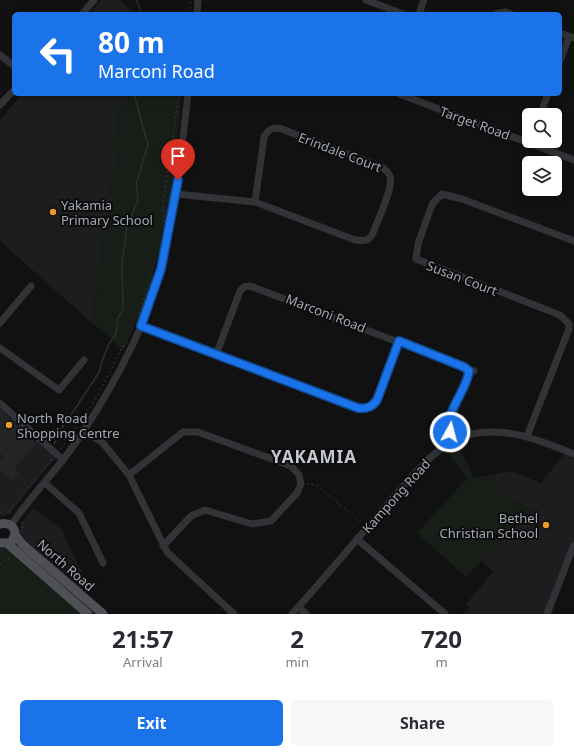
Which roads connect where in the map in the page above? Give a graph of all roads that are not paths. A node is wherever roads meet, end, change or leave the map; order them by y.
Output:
1 (94, 0) edge
2 (198, 0) edge
3 (366, 0) edge
4 (424, 0) edge
5 (84, 12) edge
6 (197, 12) edge
7 (398, 12) edge
8 (420, 12) edge
9 (562, 34) edge
10 (572, 37) edge
11 (0, 55) edge
12 (562, 57) edge
13 (12, 64) edge
14 (12, 92) edge
15 (188, 96) edge
16 (404, 96) edge
17 (547, 96) edge
18 (0, 105) edge
19 (543, 108) edge
20 (522, 139) edge
21 (545, 148) edge
22 (574, 160) edge
23 (176, 194) junction
24 (255, 202) junction
25 (574, 241) edge
26 (31, 286) dead end
27 (0, 323) edge
28 (572, 323) edge
29 (141, 326) junction
30 (399, 341) junction
31 (0, 348) edge
32 (216, 355) junction
33 (84, 360) dead end
34 (0, 403) edge
35 (83, 432) junction
36 (527, 436) junction
37 (454, 442) junction
38 (574, 454) edge
39 (63, 460) junction
40 (129, 475) junction
41 (45, 483) junction
42 (0, 524) edge
43 (11, 525) junction
44 (18, 533) junction
45 (356, 538) junction
46 (4, 544) edge
47 (574, 545) edge
48 (163, 546) junction
49 (103, 563) dead end
50 (298, 607) junction
51 (88, 614) edge
52 (102, 614) edge
53 (234, 614) edge
54 (292, 614) edge
55 (306, 614) edge
56 (445, 614) edge
57 (547, 614) edge

1 - 5 street
2 - 6 street
3 - 7 street
4 - 8 street
9 - 10 street
10 - 12 street
11 - 13 street
14 - 18 street
15 - 23 street
16 - 20 street, Target Road
17 - 19 street
21 - 22 street, Target Road
23 - 24 street, Erindale Court
23 - 29 street
24 - 24 street, Erindale Court
25 - 28 street, Susan Court
26 - 27 street
28 - 36 street, Susan Court
29 - 32 street
29 - 35 street
30 - 32 street
30 - 32 street, Marconi Road
30 - 37 street, Marconi Road
31 - 33 street
34 - 39 street
35 - 39 street
35 - 40 street
36 - 37 street, Kampong Road
36 - 38 street, Kampong Road
37 - 45 street, Kampong Road
39 - 41 street
40 - 48 street
40 - 48 street
41 - 43 street
41 - 49 street
42 - 43 main road
43 - 44 main road
44 - 46 main road
44 - 52 main road, North Road
45 - 50 street, Kampong Road
45 - 56 street
46 - 51 main road, North Road
47 - 57 street
48 - 53 street
50 - 54 street, Kampong Road
50 - 55 street

